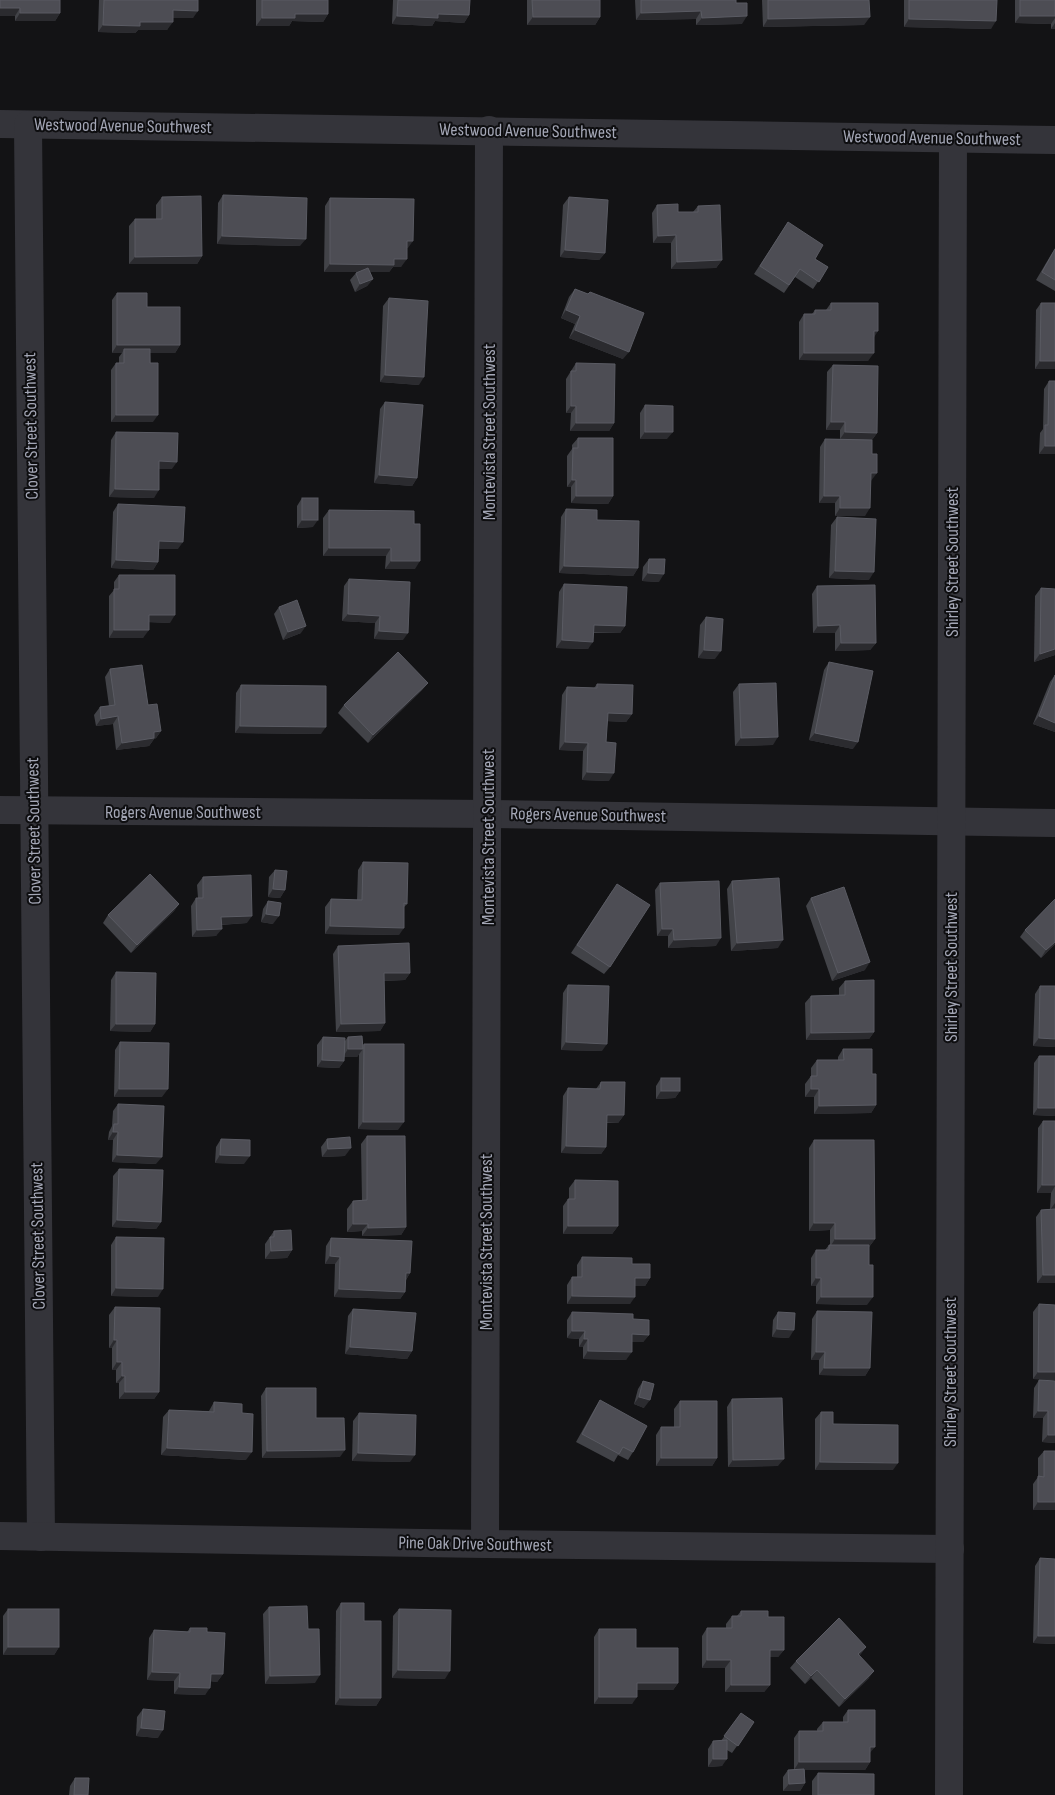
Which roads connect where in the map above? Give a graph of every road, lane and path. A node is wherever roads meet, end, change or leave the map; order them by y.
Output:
1 (0, 124) edge
2 (28, 125) junction
3 (489, 130) junction
4 (953, 139) junction
5 (1055, 140) edge
6 (0, 810) edge
7 (34, 811) junction
8 (489, 814) junction
9 (951, 822) junction
10 (1055, 823) edge
11 (0, 1536) edge
12 (41, 1537) junction
13 (485, 1544) junction
14 (950, 1548) junction
15 (949, 1795) edge

1 - 2 street, Westwood Avenue Southwest
2 - 3 street, Westwood Avenue Southwest
2 - 7 street, Clover Street Southwest
3 - 4 street, Westwood Avenue Southwest
3 - 8 street, Montevista Street Southwest
4 - 5 street, Westwood Avenue Southwest
4 - 9 street, Shirley Street Southwest
6 - 7 street, Rogers Avenue Southwest
7 - 8 street, Rogers Avenue Southwest
7 - 12 street, Clover Street Southwest
8 - 9 street, Rogers Avenue Southwest
8 - 13 street, Montevista Street Southwest
9 - 10 street, Rogers Avenue Southwest
9 - 14 street, Shirley Street Southwest
11 - 12 street, Pine Oak Drive Southwest
12 - 13 street, Pine Oak Drive Southwest
13 - 14 street, Pine Oak Drive Southwest
14 - 15 street, Shirley Street Southwest

